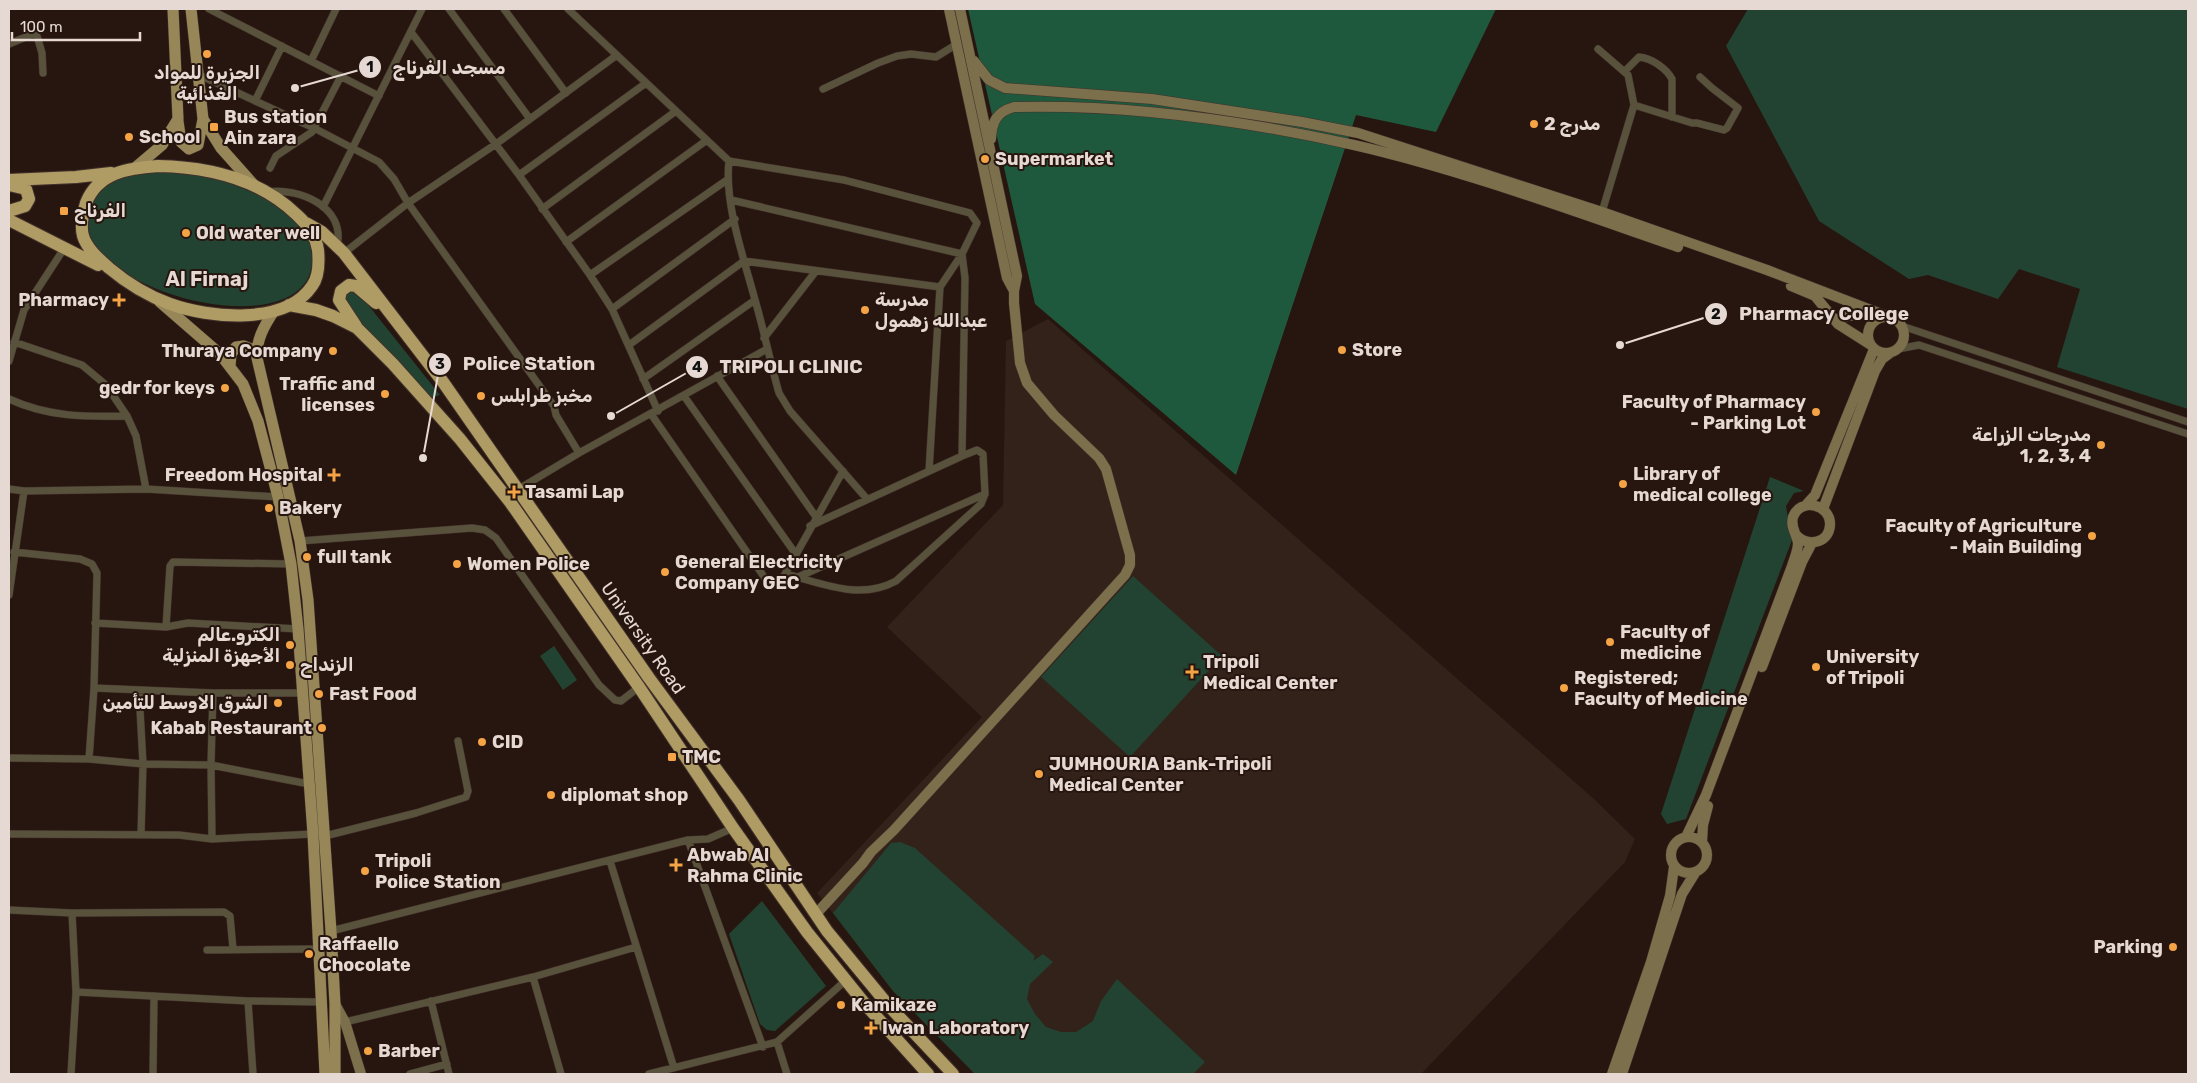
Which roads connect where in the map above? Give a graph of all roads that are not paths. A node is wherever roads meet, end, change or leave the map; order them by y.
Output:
1 (173, 9) edge
2 (191, 9) edge
3 (209, 9) edge
4 (336, 9) edge
5 (422, 9) edge
6 (449, 9) edge
7 (504, 9) edge
8 (568, 9) edge
9 (949, 9) edge
10 (960, 9) edge
11 (411, 32) junction
12 (9, 44) edge
13 (957, 44) junction
14 (282, 46) junction
15 (1598, 49) dead end
16 (617, 55) junction
17 (970, 56) junction
18 (311, 61) junction
19 (1624, 71) junction
20 (43, 73) dead end
21 (197, 74) junction
22 (341, 76) junction
23 (1700, 77) dead end
24 (646, 83) junction
25 (823, 89) dead end
26 (1043, 91) junction
27 (566, 93) junction
28 (1070, 94) junction
29 (379, 96) junction
30 (255, 100) junction
31 (1634, 105) junction
32 (1043, 106) junction
33 (1069, 106) junction
34 (676, 111) junction
35 (1672, 117) junction
36 (530, 118) junction
37 (178, 119) junction
38 (203, 119) junction
39 (314, 128) junction
40 (1358, 133) junction
41 (707, 140) junction
42 (496, 144) junction
43 (1354, 146) junction
44 (353, 147) junction
45 (991, 152) junction
46 (729, 161) junction
47 (136, 167) junction
48 (270, 168) dead end
49 (116, 172) junction
50 (519, 175) junction
51 (9, 180) edge
52 (727, 180) junction
53 (9, 185) edge
54 (254, 185) junction
55 (267, 192) junction
56 (730, 200) junction
57 (408, 203) junction
58 (323, 207) junction
59 (542, 209) junction
60 (9, 211) edge
61 (1602, 212) junction
62 (735, 219) junction
63 (11, 223) edge
64 (306, 223) junction
65 (566, 242) junction
66 (66, 247) junction
67 (340, 249) junction
68 (962, 254) junction
69 (744, 261) junction
70 (816, 271) junction
71 (590, 275) junction
72 (118, 276) junction
73 (940, 287) junction
74 (1014, 291) junction
75 (155, 298) junction
76 (756, 300) junction
77 (289, 305) junction
78 (612, 309) junction
79 (274, 311) junction
80 (1874, 312) junction
81 (392, 315) junction
82 (1889, 317) junction
83 (1834, 320) junction
84 (1902, 326) junction
85 (357, 328) junction
86 (764, 338) junction
87 (14, 342) junction
88 (629, 345) junction
89 (1873, 347) junction
90 (767, 349) junction
91 (256, 351) junction
92 (1894, 351) junction
93 (9, 361) edge
94 (230, 366) junction
95 (717, 376) junction
96 (643, 379) junction
97 (684, 396) junction
98 (9, 399) edge
99 (654, 412) junction
100 (127, 416) junction
101 (2188, 422) edge
102 (2188, 434) edge
103 (579, 453) junction
104 (962, 456) junction
105 (843, 471) junction
106 (929, 471) junction
107 (9, 489) edge
108 (146, 489) junction
109 (517, 490) junction
110 (24, 491) junction
111 (985, 494) junction
112 (278, 497) junction
113 (867, 499) junction
114 (1805, 506) junction
115 (1823, 509) junction
116 (816, 517) junction
117 (810, 526) junction
118 (1796, 535) junction
119 (300, 541) junction
120 (1812, 543) junction
121 (14, 552) junction
122 (796, 553) junction
123 (291, 564) junction
124 (785, 574) junction
125 (798, 577) junction
126 (9, 595) edge
127 (95, 623) junction
128 (166, 628) junction
129 (298, 628) junction
130 (639, 687) junction
131 (94, 688) junction
132 (139, 691) junction
133 (302, 693) junction
134 (213, 694) junction
135 (458, 741) dead end
136 (9, 758) edge
137 (89, 759) junction
138 (143, 764) junction
139 (211, 766) junction
140 (308, 784) junction
141 (733, 828) junction
142 (9, 834) edge
143 (141, 834) junction
144 (313, 834) junction
145 (326, 836) junction
146 (1686, 837) junction
147 (212, 839) junction
148 (688, 840) junction
149 (1702, 842) junction
150 (610, 861) junction
151 (1674, 866) junction
152 (1694, 873) junction
153 (9, 910) edge
154 (72, 913) junction
155 (816, 914) junction
156 (331, 931) junction
157 (636, 947) junction
158 (232, 949) junction
159 (319, 949) junction
160 (207, 950) dead end
161 (532, 977) junction
162 (845, 981) junction
163 (76, 992) junction
164 (154, 996) junction
165 (248, 1001) junction
166 (322, 1002) junction
167 (431, 1002) junction
168 (335, 1004) junction
169 (345, 1022) junction
170 (777, 1042) junction
171 (763, 1047) junction
172 (446, 1064) junction
173 (674, 1068) junction
174 (71, 1074) edge
175 (153, 1074) edge
176 (253, 1074) edge
177 (325, 1074) edge
178 (335, 1074) edge
179 (361, 1074) edge
180 (410, 1074) edge
181 (449, 1074) edge
182 (562, 1074) edge
183 (654, 1074) edge
184 (787, 1074) edge
185 (928, 1074) edge
186 (953, 1074) edge
187 (1612, 1074) edge
188 (1622, 1074) edge

1 - 37 main road
2 - 21 main road
3 - 14 street
4 - 18 street
5 - 11 street
6 - 36 street
7 - 27 street
8 - 16 street
9 - 13 street
10 - 17 street
11 - 29 street
11 - 42 street
12 - 20 street
13 - 25 street
13 - 74 street
14 - 18 street
14 - 30 street
15 - 19 street
16 - 24 street
16 - 27 street
17 - 26 street
17 - 45 street
18 - 22 street
19 - 31 street
19 - 35 street
21 - 30 street
21 - 38 main road
22 - 29 street
22 - 39 street
23 - 35 street
24 - 34 street
24 - 50 street
26 - 28 street
26 - 32 street
27 - 36 street
28 - 33 street
28 - 40 street
29 - 44 street
30 - 39 street
31 - 35 street
31 - 61 street
32 - 33 street
32 - 45 street
33 - 43 street
34 - 41 street
34 - 59 street
36 - 42 street
37 - 38 main road
37 - 47 main road
38 - 54 main road
39 - 44 street
39 - 48 street
40 - 43 street
40 - 61 street
41 - 46 street
41 - 65 street
42 - 50 street
42 - 57 street
43 - 83 street
44 - 57 street
44 - 58 street
45 - 74 street
46 - 52 street
46 - 68 street
47 - 49 highway
47 - 54 highway
49 - 51 highway
49 - 72 highway
50 - 59 street
52 - 56 street
52 - 71 street
53 - 60 highway
54 - 55 highway
55 - 58 street
55 - 64 highway
56 - 62 street
56 - 68 street
57 - 67 street
57 - 103 street
58 - 67 street
59 - 65 street
61 - 80 street
62 - 69 street
62 - 78 street
63 - 66 highway
64 - 67 highway, University Road
64 - 77 highway
65 - 71 street
66 - 72 highway
66 - 87 street
67 - 81 highway, University Road
68 - 73 street
68 - 104 street
69 - 70 street
69 - 76 street
69 - 88 street
70 - 73 street
70 - 86 street
71 - 78 street
72 - 75 highway
73 - 106 street
74 - 155 street
75 - 79 highway
75 - 94 main road
76 - 86 street
76 - 96 street
77 - 79 highway
77 - 85 highway, University Road
78 - 88 street
79 - 91 main road
80 - 82 street
80 - 83 street
81 - 85 highway
81 - 109 highway, University Road
82 - 84 street
82 - 89 street
83 - 89 street
84 - 92 street
84 - 101 street
85 - 130 highway, University Road
86 - 90 street
87 - 93 street
87 - 100 street
88 - 96 street
89 - 92 street
89 - 114 street
90 - 95 street
90 - 105 street
91 - 94 main road
91 - 119 main road
92 - 102 street
92 - 115 street
94 - 112 main road
95 - 97 street
95 - 116 street
96 - 99 street
97 - 99 street
97 - 122 street
98 - 100 street
99 - 103 street
99 - 124 street
100 - 108 street
103 - 109 street
104 - 106 street
104 - 111 street
105 - 113 street
105 - 116 street
106 - 113 street
107 - 110 street
108 - 110 street
108 - 112 street
109 - 155 highway, University Road
110 - 121 street
111 - 125 street
111 - 125 street
112 - 123 main road
113 - 117 street
114 - 115 street
114 - 118 street
115 - 120 street
116 - 117 street
117 - 122 street
118 - 120 street
118 - 146 street
119 - 130 street
119 - 145 main road
120 - 149 street
121 - 126 street
121 - 127 street
122 - 124 street
123 - 128 street
123 - 129 main road
124 - 125 street
127 - 128 street
127 - 131 street
128 - 129 street
129 - 133 main road
130 - 141 highway, University Road
131 - 132 street
131 - 137 street
132 - 134 street
132 - 138 street
133 - 134 street
133 - 140 main road
134 - 139 street
135 - 145 street
136 - 137 street
137 - 138 street
138 - 139 street
138 - 143 street
139 - 140 street
139 - 147 street
140 - 144 main road
141 - 148 street
141 - 162 highway, University Road
142 - 143 street
143 - 147 street
144 - 147 street
144 - 159 main road
145 - 156 main road
146 - 149 street
146 - 151 street
148 - 150 street
148 - 171 street
149 - 152 street
150 - 156 street
150 - 157 street
151 - 152 street
151 - 187 street
152 - 188 street
153 - 154 street
154 - 158 street
154 - 163 street
155 - 186 highway, University Road
156 - 168 main road
157 - 161 street
157 - 173 street
158 - 159 street
158 - 160 street
159 - 166 main road
161 - 167 street
161 - 182 street
162 - 170 street
162 - 185 highway, University Road
163 - 164 street
163 - 174 street
164 - 165 street
164 - 175 street
165 - 166 street
165 - 176 street
166 - 177 main road
167 - 169 street
167 - 172 street
168 - 169 street
168 - 178 main road
169 - 179 street
170 - 171 street
170 - 184 street
171 - 173 street
172 - 180 street
172 - 181 street
173 - 183 street

